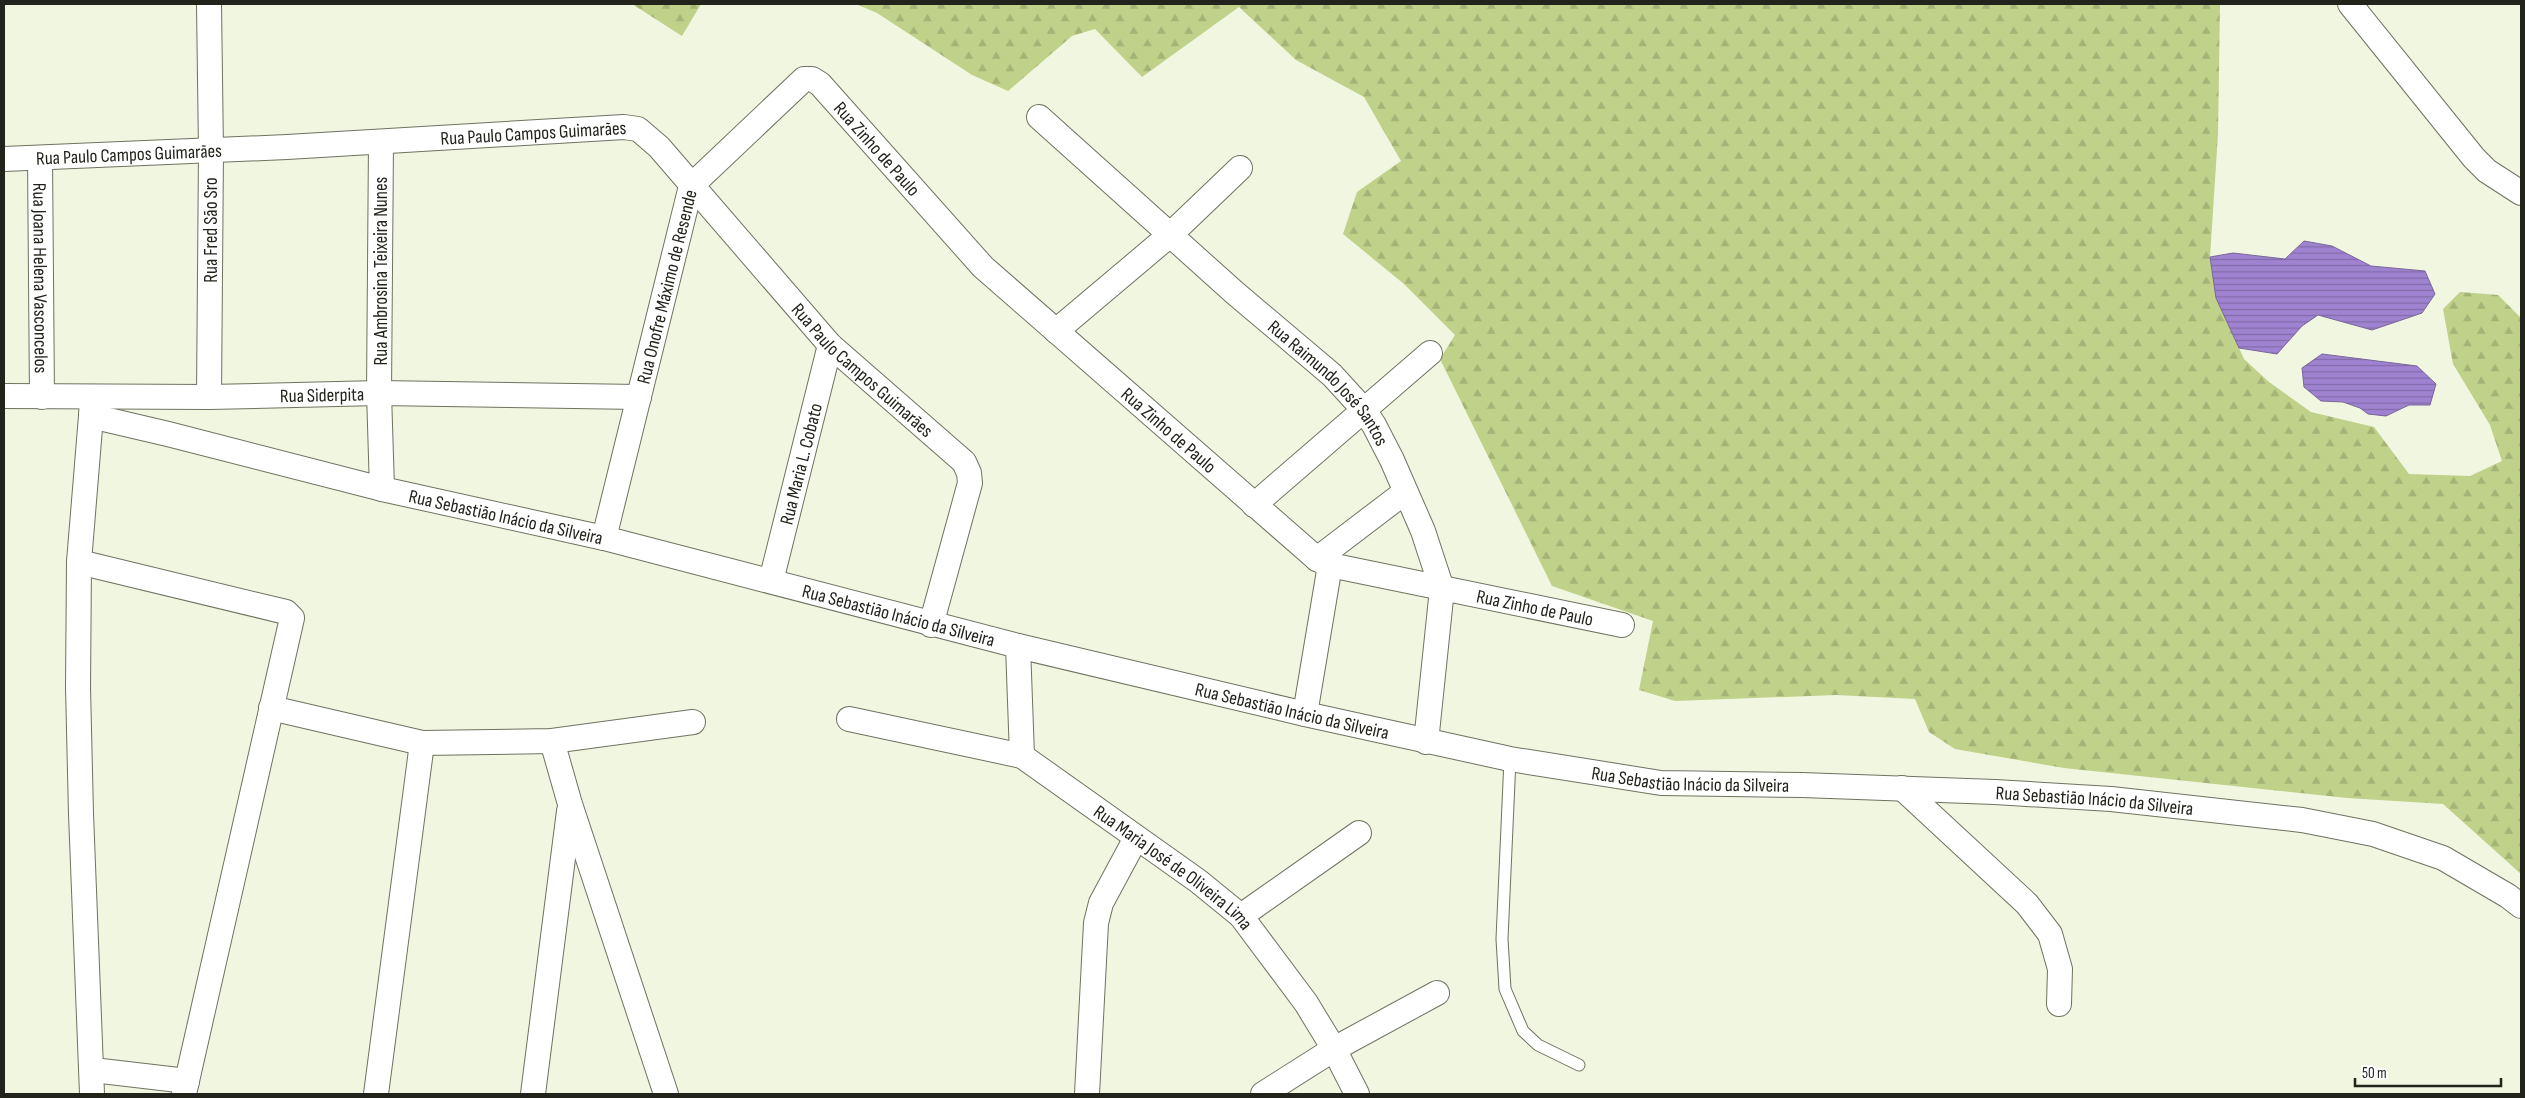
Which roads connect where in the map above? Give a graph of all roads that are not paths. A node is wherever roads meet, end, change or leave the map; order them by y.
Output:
1 (209, 4) edge
2 (2350, 4) edge
3 (804, 79) joint
4 (1040, 117) dead end
5 (381, 142) junction
6 (211, 151) junction
7 (40, 158) junction
8 (4, 159) edge
9 (1240, 168) dead end
10 (691, 186) junction
11 (2521, 193) edge
12 (1171, 234) junction
13 (1056, 331) junction
14 (830, 345) junction
15 (1430, 352) dead end
16 (379, 393) junction
17 (4, 396) edge
18 (209, 396) junction
19 (42, 397) junction
20 (639, 397) junction
21 (91, 406) junction
22 (1364, 410) junction
23 (382, 489) junction
24 (1405, 492) junction
25 (1254, 505) junction
26 (604, 538) junction
27 (79, 562) junction
28 (1324, 562) junction
29 (771, 580) junction
30 (1442, 589) junction
31 (931, 625) junction
32 (1622, 625) dead end
33 (1018, 646) junction
34 (271, 708) junction
35 (1305, 714) junction
36 (850, 719) dead end
37 (693, 722) dead end
38 (552, 741) junction
39 (422, 742) junction
40 (1426, 742) junction
41 (1022, 756) junction
42 (1510, 760) junction
43 (1902, 788) junction
44 (570, 804) junction
45 (1358, 833) dead end
46 (1136, 838) junction
47 (2521, 906) edge
48 (1241, 916) junction
49 (1436, 993) dead end
50 (2059, 1004) dead end
51 (1334, 1049) junction
52 (1579, 1065) dead end
53 (93, 1070) junction
54 (185, 1088) edge
55 (92, 1094) edge
56 (376, 1094) edge
57 (533, 1094) edge
58 (666, 1094) edge
59 (1087, 1094) edge
60 (1264, 1094) edge
61 (1357, 1094) edge

1 - 6 street, Rua Fred São Sro
2 - 11 street
3 - 10 street, Rua Onofre Máximo de Resende
3 - 13 street, Rua Zinho de Paulo
4 - 12 street, Rua Raimundo José Santos
5 - 6 street, Rua Paulo Campos Guimarães
5 - 10 street, Rua Paulo Campos Guimarães
5 - 16 street, Rua Ambrosina Teixeira Nunes
6 - 7 street, Rua Paulo Campos Guimarães
6 - 18 street, Rua Fred São Sro
7 - 8 street, Rua Paulo Campos Guimarães
7 - 19 street, Rua Joana Helena Vasconcelos
9 - 12 street
10 - 14 street, Rua Paulo Campos Guimarães
10 - 20 street, Rua Onofre Máximo de Resende
12 - 13 street
12 - 22 street, Rua Raimundo José Santos
13 - 25 street, Rua Zinho de Paulo
14 - 29 street, Rua Maria L. Cobato
14 - 31 street, Rua Paulo Campos Guimarães
15 - 22 street
16 - 18 street, Rua Siderpita
16 - 20 street, Rua Siderpita
16 - 23 street, Rua Ambrosina Teixeira Nunes
17 - 19 street, Rua Siderpita
18 - 21 street, Rua Siderpita
19 - 21 street, Rua Siderpita
20 - 26 street, Rua Onofre Máximo de Resende
21 - 23 street, Rua Sebastião Inácio da Silveira
21 - 27 street
22 - 24 street, Rua Raimundo José Santos
22 - 25 street
23 - 26 street, Rua Sebastião Inácio da Silveira
24 - 28 street
24 - 30 street, Rua Raimundo José Santos
25 - 28 street, Rua Zinho de Paulo
26 - 29 street, Rua Sebastião Inácio da Silveira
27 - 34 street
27 - 53 street
28 - 30 street, Rua Zinho de Paulo
28 - 35 street
29 - 31 street, Rua Sebastião Inácio da Silveira
30 - 32 street, Rua Zinho de Paulo
30 - 40 street, Rua Raimundo José Santos
31 - 33 street, Rua Sebastião Inácio da Silveira
33 - 35 street, Rua Sebastião Inácio da Silveira
33 - 41 street
34 - 39 street
34 - 54 street
35 - 40 street, Rua Sebastião Inácio da Silveira
36 - 41 street
37 - 38 street
38 - 39 street
38 - 44 street
39 - 56 street
40 - 42 street, Rua Sebastião Inácio da Silveira
41 - 46 street, Rua Maria José de Oliveira Lima
42 - 43 street, Rua Sebastião Inácio da Silveira
42 - 52 lane
43 - 47 street, Rua Sebastião Inácio da Silveira
43 - 50 street
44 - 57 street
44 - 58 street
45 - 48 street
46 - 48 street, Rua Maria José de Oliveira Lima
46 - 59 street
48 - 51 street, Rua Maria José de Oliveira Lima
49 - 51 street
51 - 60 street
51 - 61 street, Rua Maria José de Oliveira Lima
53 - 54 street
53 - 55 street

